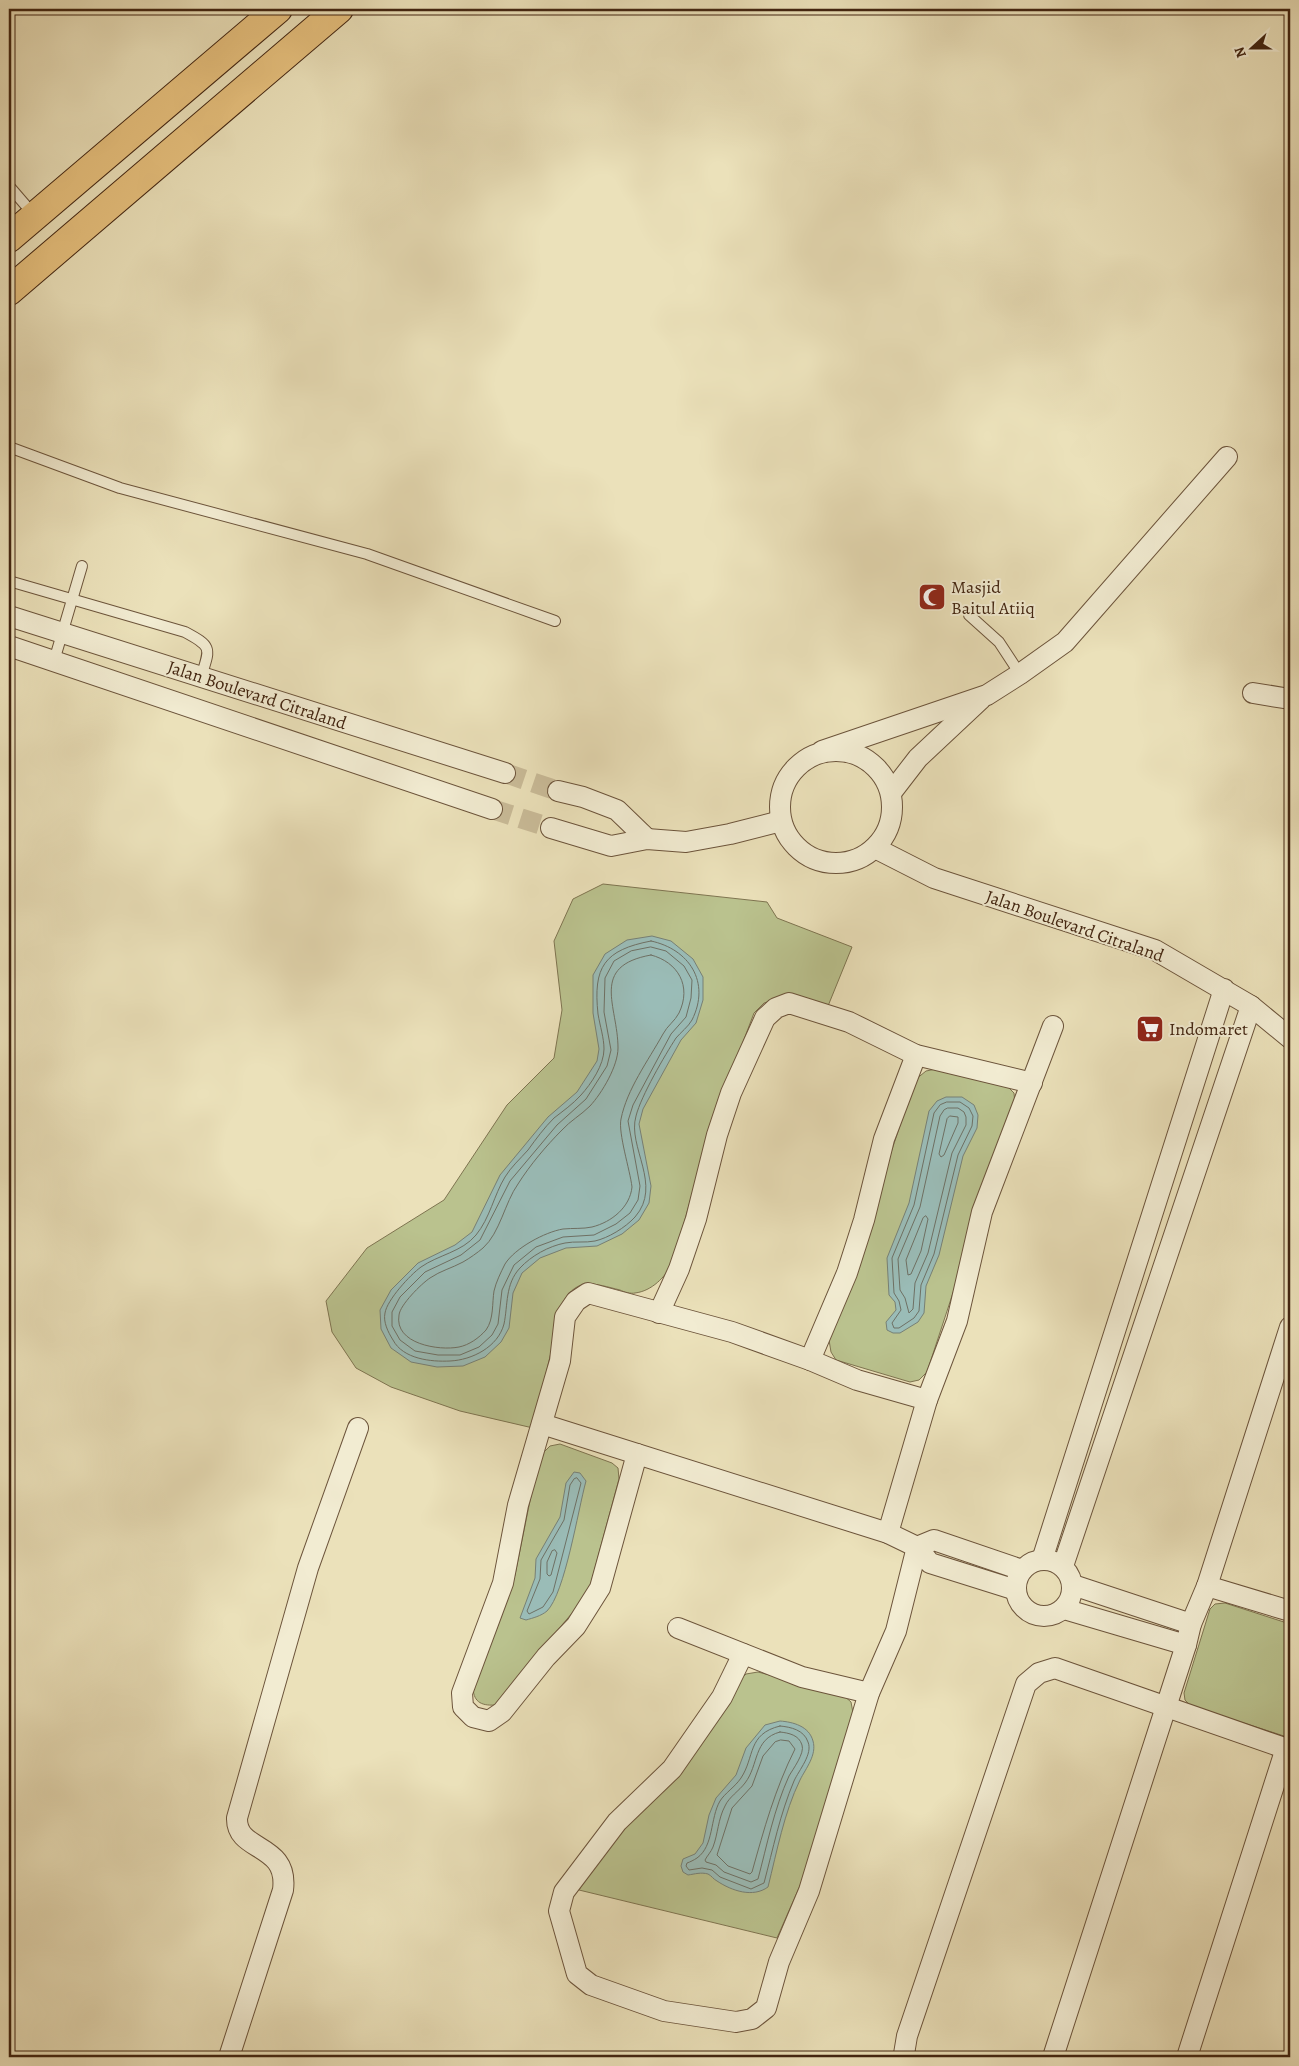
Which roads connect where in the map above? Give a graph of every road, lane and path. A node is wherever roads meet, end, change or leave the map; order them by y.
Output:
1 (278, 9) edge
2 (339, 9) edge
3 (9, 186) edge
4 (34, 215) junction
5 (9, 238) edge
6 (9, 291) edge
7 (9, 447) edge
8 (1227, 457) dead end
9 (82, 566) dead end
10 (9, 581) edge
11 (72, 600) junction
12 (969, 615) dead end
13 (9, 616) edge
14 (555, 621) dead end
15 (63, 633) junction
16 (9, 646) edge
17 (54, 661) junction
18 (1020, 674) junction
19 (201, 677) junction
20 (1253, 693) dead end
21 (986, 695) junction
22 (1290, 699) edge
23 (822, 752) junction
24 (505, 773) tunnel mouth
25 (558, 791) tunnel mouth
26 (891, 793) junction
27 (492, 809) tunnel mouth
28 (781, 821) junction
29 (550, 828) tunnel mouth
30 (647, 839) junction
31 (875, 848) junction
32 (1224, 989) junction
33 (1251, 1006) junction
34 (1053, 1026) dead end
35 (1290, 1038) edge
36 (916, 1055) junction
37 (1032, 1082) junction
38 (1183, 1116) junction
39 (1211, 1125) junction
40 (658, 1314) junction
41 (1290, 1327) edge
42 (810, 1360) junction
43 (927, 1400) junction
44 (542, 1424) junction
45 (358, 1428) dead end
46 (637, 1454) junction
47 (888, 1533) junction
48 (917, 1547) junction
49 (1042, 1560) junction
50 (1063, 1566) junction
51 (1022, 1570) junction
52 (1073, 1585) junction
53 (1206, 1586) junction
54 (1016, 1590) junction
55 (1064, 1609) junction
56 (1290, 1612) edge
57 (1191, 1624) junction
58 (678, 1628) dead end
59 (1186, 1645) junction
60 (743, 1654) junction
61 (869, 1693) junction
62 (1166, 1708) junction
63 (1288, 1749) edge
64 (229, 2057) edge
65 (907, 2057) edge
66 (1053, 2057) edge
67 (1186, 2057) edge

1 - 4 highway
2 - 6 highway
3 - 4 lane
4 - 5 highway
7 - 14 lane
8 - 18 street
9 - 11 lane
10 - 11 lane
11 - 15 lane
11 - 19 lane
12 - 18 lane
13 - 15 street, Jalan Boulevard Citraland
15 - 17 lane
15 - 19 street, Jalan Boulevard Citraland
16 - 17 street, Jalan Boulevard Citraland
17 - 27 street, Jalan Boulevard Citraland
18 - 21 street
19 - 24 street, Jalan Boulevard Citraland
20 - 22 street
21 - 23 street
21 - 26 street
23 - 26 street
23 - 28 street
25 - 30 street
26 - 31 street
28 - 30 street
28 - 31 street
29 - 30 street
31 - 32 street, Jalan Boulevard Citraland
32 - 33 street, Jalan Boulevard Citraland
32 - 38 street
33 - 35 street, Jalan Boulevard Citraland
33 - 39 street
34 - 37 street
36 - 37 street
36 - 40 street
36 - 42 street
37 - 43 street
38 - 39 street
38 - 49 street
39 - 50 street
40 - 42 street
40 - 44 street
41 - 53 street
42 - 43 street
43 - 47 street
44 - 46 street
44 - 46 street
45 - 64 street
46 - 47 street
47 - 48 street
48 - 51 street
48 - 54 street
48 - 61 street
49 - 50 street
49 - 51 street
50 - 52 street
51 - 54 street
52 - 55 street
52 - 57 street
53 - 56 street
53 - 57 street
54 - 55 street
55 - 59 street
57 - 59 street
58 - 60 street
59 - 62 street
60 - 61 street
60 - 61 street
62 - 63 street
62 - 65 street
62 - 66 street
63 - 67 street

